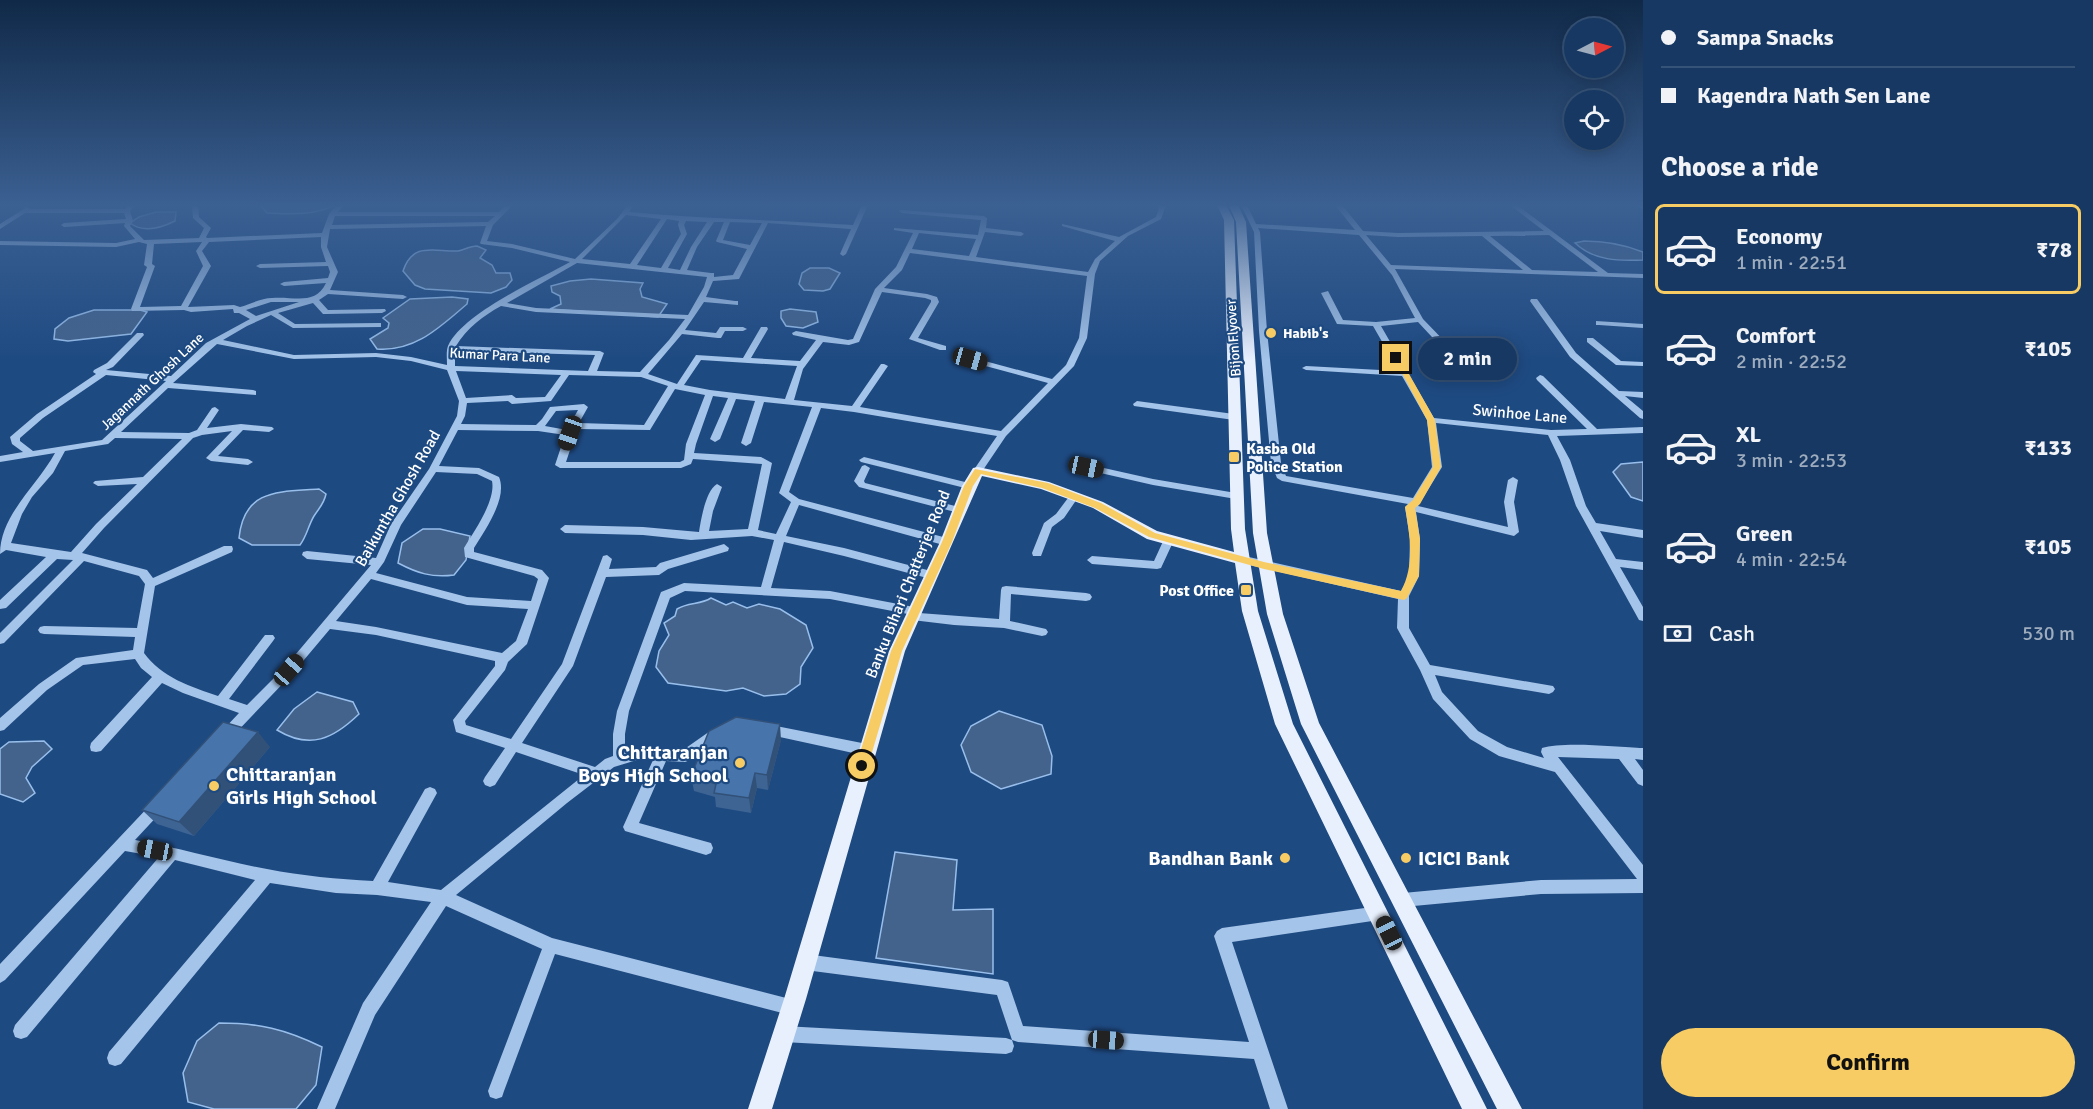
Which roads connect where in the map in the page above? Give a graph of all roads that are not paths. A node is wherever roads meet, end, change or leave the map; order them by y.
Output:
1 (148, 257) edge
2 (202, 257) edge
3 (328, 257) edge
4 (558, 257) edge
5 (580, 257) edge
6 (639, 257) edge
7 (671, 257) edge
8 (689, 257) edge
9 (747, 257) edge
10 (906, 257) edge
11 (961, 257) edge
12 (1101, 257) edge
13 (1230, 257) edge
14 (1243, 257) edge
15 (1259, 257) edge
16 (1381, 257) edge
17 (1511, 257) edge
18 (1581, 257) edge
19 (972, 258) joint
20 (576, 261) junction
21 (331, 264) junction
22 (260, 267) dead end
23 (632, 267) junction
24 (1389, 267) junction
25 (663, 271) junction
26 (682, 272) junction
27 (1530, 272) junction
28 (1090, 274) junction
29 (1605, 274) junction
30 (1643, 276) edge
31 (710, 279) junction
32 (332, 280) junction
33 (284, 284) dead end
34 (879, 289) junction
35 (325, 292) junction
36 (1325, 292) dead end
37 (403, 297) dead end
38 (700, 299) junction
39 (315, 300) junction
40 (1534, 301) dead end
41 (735, 303) dead end
42 (500, 304) junction
43 (184, 308) junction
44 (237, 311) junction
45 (382, 311) dead end
46 (272, 313) junction
47 (689, 317) junction
48 (256, 319) junction
49 (1420, 320) junction
50 (1599, 322) dead end
51 (1377, 324) junction
52 (378, 325) dead end
53 (1643, 326) edge
54 (743, 329) dead end
55 (764, 329) dead end
56 (681, 332) junction
57 (796, 333) dead end
58 (140, 335) dead end
59 (821, 339) junction
60 (1590, 340) dead end
61 (215, 341) junction
62 (451, 348) junction
63 (943, 348) dead end
64 (1448, 349) dead end
65 (970, 359) dead end
66 (745, 361) junction
67 (802, 364) junction
68 (1643, 364) edge
69 (884, 366) dead end
70 (451, 368) junction
71 (1306, 368) dead end
72 (104, 373) junction
73 (566, 373) junction
74 (591, 374) junction
75 (1405, 374) junction
76 (642, 375) junction
77 (1540, 378) dead end
78 (169, 382) junction
79 (1053, 382) junction
80 (676, 386) junction
81 (513, 388) dead end
82 (253, 393) dead end
83 (710, 393) junction
84 (1617, 393) junction
85 (1643, 395) edge
86 (733, 396) junction
87 (512, 398) junction
88 (760, 399) junction
89 (463, 401) junction
90 (789, 401) junction
91 (550, 404) junction
92 (818, 404) junction
93 (1137, 404) dead end
94 (854, 409) junction
95 (215, 410) dead end
96 (1234, 415) junction
97 (1643, 416) edge
98 (1431, 420) junction
99 (241, 427) junction
100 (455, 427) junction
101 (538, 428) junction
102 (269, 429) dead end
103 (571, 430) junction
104 (1643, 430) edge
105 (200, 432) junction
106 (1595, 432) junction
107 (1551, 433) junction
108 (1003, 434) junction
109 (114, 435) junction
110 (190, 436) junction
111 (715, 440) dead end
112 (746, 442) dead end
113 (62, 449) junction
114 (32, 454) junction
115 (689, 456) junction
116 (0, 459) edge
117 (248, 462) dead end
118 (1086, 467) dead end
119 (433, 469) junction
120 (974, 478) junction
121 (146, 480) junction
122 (1513, 480) dead end
123 (98, 483) dead end
124 (717, 486) dead end
125 (1074, 496) junction
126 (1236, 496) junction
127 (796, 501) junction
128 (1413, 504) junction
129 (959, 510) junction
130 (1592, 526) junction
131 (565, 529) dead end
132 (752, 532) junction
133 (1643, 534) edge
134 (703, 535) junction
135 (780, 537) junction
136 (1169, 540) junction
137 (947, 542) junction
138 (2, 547) edge
139 (724, 548) dead end
140 (228, 549) dead end
141 (1037, 553) dead end
142 (55, 555) junction
143 (307, 555) dead end
144 (78, 556) junction
145 (607, 559) dead end
146 (1240, 559) junction
147 (1092, 560) dead end
148 (379, 562) junction
149 (1612, 562) junction
150 (1264, 565) junction
151 (1643, 566) edge
152 (602, 573) junction
153 (371, 575) junction
154 (931, 575) junction
155 (150, 584) junction
156 (765, 591) junction
157 (1404, 596) junction
158 (1086, 597) dead end
159 (2, 605) dead end
160 (535, 605) junction
161 (913, 614) junction
162 (1643, 616) edge
163 (328, 624) junction
164 (1004, 624) junction
165 (44, 630) dead end
166 (1042, 632) dead end
167 (141, 633) junction
168 (269, 638) dead end
169 (0, 640) edge
170 (138, 654) junction
171 (502, 660) junction
172 (1426, 669) junction
173 (160, 676) junction
174 (1550, 689) dead end
175 (221, 701) junction
176 (249, 711) junction
177 (0, 726) edge
178 (750, 727) edge
179 (727, 728) edge
180 (217, 744) edge
181 (96, 747) dead end
182 (514, 747) junction
183 (867, 750) junction
184 (1622, 753) junction
185 (1643, 754) edge
186 (662, 755) junction
187 (619, 759) junction
188 (1559, 768) junction
189 (596, 773) junction
190 (1643, 780) edge
191 (490, 781) dead end
192 (430, 793) dead end
193 (169, 794) edge
194 (122, 844) junction
195 (706, 848) dead end
196 (172, 853) junction
197 (267, 876) junction
198 (1643, 876) edge
199 (1643, 886) edge
200 (377, 888) junction
201 (443, 897) junction
202 (1402, 900) junction
203 (1379, 913) junction
204 (551, 945) junction
205 (805, 962) junction
206 (1, 972) edge
207 (794, 1008) junction
208 (21, 1031) dead end
209 (783, 1034) junction
210 (1006, 1046) dead end
211 (1260, 1051) junction
212 (115, 1058) dead end
213 (496, 1091) dead end
214 (326, 1109) edge
215 (760, 1109) edge
216 (1280, 1109) edge
217 (1475, 1109) edge
218 (1510, 1109) edge

1 - 43 street
2 - 43 street
3 - 21 street
4 - 20 street
5 - 20 street
6 - 23 street
7 - 25 street
8 - 26 street
9 - 31 street
10 - 34 street
11 - 19 street
12 - 28 street
13 - 96 main road, Bijon Flyover
14 - 150 main road, Bijon Flyover
15 - 128 street
16 - 24 street
17 - 27 street
18 - 29 street
19 - 28 street
20 - 23 street
20 - 42 street
21 - 22 street
21 - 32 street
23 - 25 street
24 - 27 street
24 - 49 street
25 - 26 street
26 - 31 street
27 - 29 street
28 - 79 street, Banku Bihari Chatterjee Road
29 - 30 street
31 - 38 street
32 - 33 street
32 - 35 street, Jagannath Ghosh Lane
34 - 59 street
34 - 63 street
35 - 37 street
35 - 39 street, Jagannath Ghosh Lane
36 - 51 street
38 - 41 street
38 - 47 street
39 - 44 street
39 - 45 street
39 - 46 street, Jagannath Ghosh Lane
40 - 84 street
42 - 47 street
42 - 62 street
43 - 44 street
44 - 48 street
46 - 48 street, Jagannath Ghosh Lane
46 - 52 street
47 - 56 street
48 - 61 street, Jagannath Ghosh Lane
49 - 51 street
49 - 64 street
50 - 53 street
51 - 75 street
54 - 56 street
55 - 66 street
56 - 76 street
57 - 59 street
58 - 72 street
59 - 67 street
60 - 68 street
61 - 70 street, Kumar Para Lane
61 - 78 street, Jagannath Ghosh Lane
62 - 70 street
62 - 74 street
65 - 79 street
66 - 67 street
66 - 80 street
67 - 90 street
69 - 94 street
70 - 73 street, Kumar Para Lane
70 - 89 street
71 - 75 street
72 - 78 street
72 - 114 street
73 - 74 street, Kumar Para Lane
73 - 91 street
74 - 76 street, Kumar Para Lane
75 - 98 street
76 - 80 street, Kumar Para Lane
77 - 106 street
78 - 82 street
78 - 109 street, Jagannath Ghosh Lane
79 - 108 street, Banku Bihari Chatterjee Road
80 - 83 street, Kumar Para Lane
80 - 103 street
81 - 87 street
83 - 86 street, Kumar Para Lane
83 - 115 street
84 - 85 street
84 - 97 street
86 - 88 street, Kumar Para Lane
86 - 111 street
87 - 89 street
87 - 91 street
88 - 90 street, Kumar Para Lane
88 - 112 street
89 - 100 street, Baikuntha Ghosh Road
90 - 92 street, Kumar Para Lane
91 - 101 street
91 - 103 street
92 - 94 street, Kumar Para Lane
92 - 127 street
93 - 96 street
94 - 108 street, Kumar Para Lane
95 - 105 street
96 - 126 main road, Bijon Flyover
98 - 107 street, Swinhoe Lane
98 - 128 street
99 - 102 street
99 - 105 street
99 - 117 street
100 - 101 street
100 - 119 street, Baikuntha Ghosh Road
101 - 103 street
103 - 115 street
104 - 106 street, Swinhoe Lane
105 - 110 street
106 - 107 street, Swinhoe Lane
107 - 130 street
108 - 120 street, Banku Bihari Chatterjee Road
109 - 110 street
109 - 113 street, Jagannath Ghosh Lane
110 - 121 street
113 - 114 street, Jagannath Ghosh Lane
113 - 138 street
114 - 116 street, Jagannath Ghosh Lane
115 - 132 street
118 - 126 street
119 - 148 street, Baikuntha Ghosh Road
119 - 160 street
120 - 125 main road
120 - 129 main road, Banku Bihari Chatterjee Road
120 - 129 street
121 - 123 street
121 - 144 street
122 - 128 street
124 - 134 street
125 - 136 main road
125 - 141 street
126 - 146 main road, Bijon Flyover
127 - 135 street
127 - 137 street
128 - 157 street
129 - 137 main road, Banku Bihari Chatterjee Road
130 - 133 street
130 - 149 street
131 - 134 street
132 - 134 street
132 - 135 street
135 - 154 street
135 - 156 street
136 - 146 main road
136 - 147 street
137 - 154 main road, Banku Bihari Chatterjee Road
138 - 142 street
139 - 152 street
140 - 155 street
142 - 144 street
142 - 159 street
143 - 148 street
144 - 155 street
144 - 169 street
145 - 152 street
146 - 150 street
146 - 203 main road, Bijon Flyover
148 - 153 street, Baikuntha Ghosh Road
149 - 151 street
149 - 162 street
150 - 157 street
150 - 202 main road, Bijon Flyover
152 - 182 street
153 - 160 street
153 - 163 street, Baikuntha Ghosh Road
154 - 161 main road, Banku Bihari Chatterjee Road
155 - 167 street
156 - 161 street
156 - 187 street
157 - 172 street
158 - 164 street
160 - 171 street
161 - 164 street
161 - 183 main road, Banku Bihari Chatterjee Road
163 - 171 street
163 - 176 street, Baikuntha Ghosh Road
164 - 166 street
165 - 167 street
167 - 170 street
168 - 175 street
170 - 173 street
170 - 177 street
171 - 182 street
172 - 174 street
172 - 188 street
173 - 175 street
173 - 181 street
175 - 176 street
176 - 180 street, Baikuntha Ghosh Road
178 - 183 street
179 - 186 street
182 - 189 street
182 - 191 street
183 - 205 main road, Banku Bihari Chatterjee Road
184 - 185 street
184 - 188 street
184 - 190 street
186 - 187 street
186 - 195 street
187 - 189 street
188 - 198 street
189 - 201 street
192 - 200 street
193 - 194 street
194 - 196 street
194 - 206 street
196 - 197 street
196 - 208 street
197 - 200 street
197 - 212 street
199 - 202 street
200 - 201 street
201 - 204 street
201 - 214 street
202 - 218 main road, Bijon Flyover
203 - 211 street
203 - 217 main road, Bijon Flyover
204 - 207 street
204 - 213 street
205 - 207 main road, Banku Bihari Chatterjee Road
205 - 211 street
207 - 209 main road, Banku Bihari Chatterjee Road
209 - 210 street
209 - 215 main road, Banku Bihari Chatterjee Road
211 - 216 street

